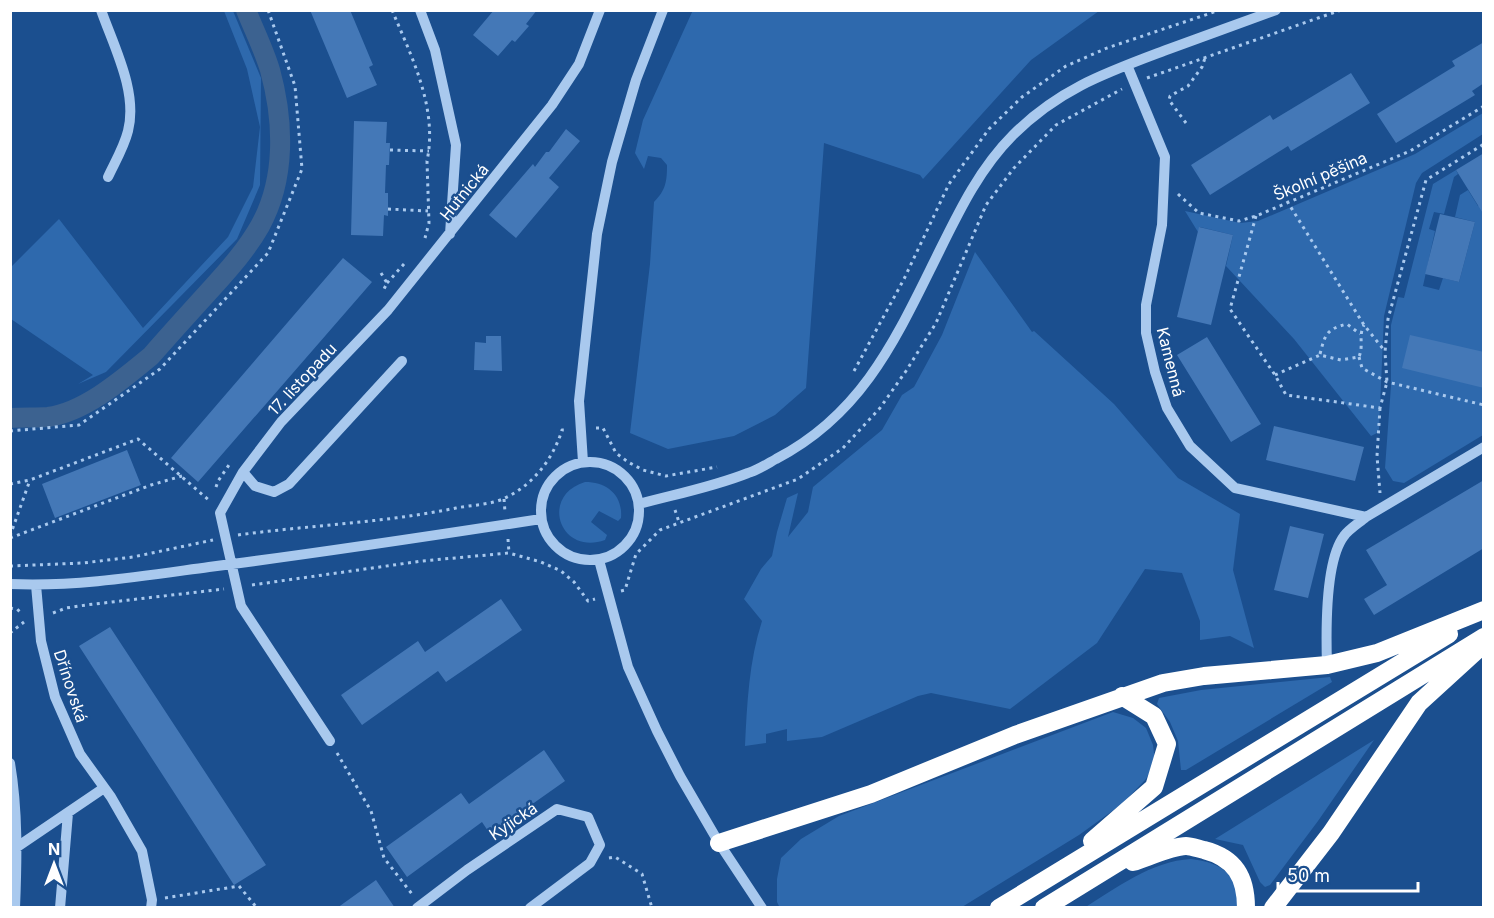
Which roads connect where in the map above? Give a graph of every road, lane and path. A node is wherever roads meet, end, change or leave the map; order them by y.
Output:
1 (101, 10) edge
2 (268, 10) edge
3 (392, 10) edge
4 (420, 10) edge
5 (600, 10) edge
6 (663, 10) edge
7 (1220, 10) edge
8 (1276, 10) edge
9 (1341, 10) edge
10 (1205, 58) junction
11 (1127, 64) junction
12 (1135, 83) junction
13 (1484, 106) edge
14 (1185, 123) dead end
15 (1484, 144) edge
16 (390, 150) dead end
17 (429, 151) junction
18 (108, 177) dead end
19 (1164, 182) junction
20 (1287, 201) junction
21 (388, 209) dead end
22 (429, 211) junction
23 (1256, 216) junction
24 (450, 234) junction
25 (425, 240) dead end
26 (410, 257) dead end
27 (387, 283) dead end
28 (1364, 325) junction
29 (1360, 334) junction
30 (1385, 352) junction
31 (1320, 355) junction
32 (1359, 357) junction
33 (402, 361) dead end
34 (1275, 375) junction
35 (849, 379) dead end
36 (1387, 382) junction
37 (1484, 405) edge
38 (1380, 408) junction
39 (581, 429) junction
40 (10, 431) edge
41 (1484, 447) edge
42 (583, 462) junction
43 (726, 465) dead end
44 (243, 472) junction
45 (182, 477) junction
46 (30, 480) junction
47 (10, 484) edge
48 (639, 504) junction
49 (1381, 508) junction
50 (220, 513) junction
51 (1366, 517) junction
52 (542, 519) junction
53 (10, 537) edge
54 (225, 537) junction
55 (599, 560) junction
56 (232, 564) junction
57 (10, 566) edge
58 (10, 584) edge
59 (36, 585) junction
60 (236, 587) junction
61 (607, 595) junction
62 (10, 608) edge
63 (1484, 611) edge
64 (38, 621) junction
65 (24, 622) junction
66 (10, 633) edge
67 (1484, 637) edge
68 (1484, 644) edge
69 (1327, 664) junction
70 (1122, 696) junction
71 (330, 741) joint
72 (10, 763) edge
73 (104, 788) junction
74 (68, 813) junction
75 (719, 843) junction
76 (17, 847) junction
77 (590, 862) junction
78 (1105, 871) junction
79 (1054, 875) junction
80 (152, 904) edge
81 (419, 906) edge
82 (15, 908) edge
83 (60, 908) edge
84 (257, 908) edge
85 (530, 908) edge
86 (652, 908) edge
87 (762, 908) edge
88 (999, 908) edge
89 (1044, 908) edge
90 (1246, 908) edge
91 (1273, 908) edge

1 - 18 street
2 - 40 path
3 - 17 path
4 - 24 street, Hutnická
5 - 24 street, Hutnická
6 - 39 street
7 - 35 path
8 - 11 street
9 - 10 path
10 - 12 path
10 - 14 path
11 - 12 street, Kamenná
11 - 48 street
12 - 19 street, Kamenná
12 - 61 path
13 - 20 path, Školní pěšina
15 - 30 path
16 - 17 path
17 - 22 path
19 - 23 path, Školní pěšina
19 - 51 street, Kamenná
20 - 23 path, Školní pěšina
20 - 28 path
21 - 22 path
22 - 25 path
23 - 34 path
24 - 44 street, 17. listopadu
26 - 27 path
28 - 29 path
28 - 30 path
29 - 31 path
29 - 32 path
30 - 36 path
31 - 32 path
31 - 34 path
32 - 36 path
33 - 44 street
34 - 38 path
36 - 37 path
36 - 38 path
38 - 49 path
39 - 42 street
39 - 43 path
39 - 54 path
41 - 49 street
42 - 48 street
42 - 52 street
44 - 50 street, 17. listopadu
45 - 46 path
45 - 50 path
45 - 53 path
46 - 47 path
46 - 53 path
48 - 55 street
49 - 51 street
50 - 54 street
51 - 69 street
52 - 55 street
52 - 56 street
54 - 56 street
54 - 57 path
55 - 61 street
56 - 59 street
56 - 60 street
58 - 59 street
59 - 64 street, Dřínovská
60 - 61 path
60 - 64 path
60 - 71 street
61 - 75 street
62 - 65 path
63 - 69 highway
63 - 79 highway
64 - 65 path
64 - 73 street, Dřínovská
65 - 66 path
67 - 78 highway
68 - 91 highway
69 - 70 highway
70 - 75 highway
70 - 79 highway
71 - 81 path
72 - 76 street
73 - 74 street
73 - 80 street, Dřínovská
74 - 76 street
74 - 83 street
75 - 87 street
76 - 82 street
77 - 81 street, Kyjická
77 - 85 street
77 - 86 path
78 - 89 highway
78 - 90 highway
79 - 88 highway
80 - 84 path

